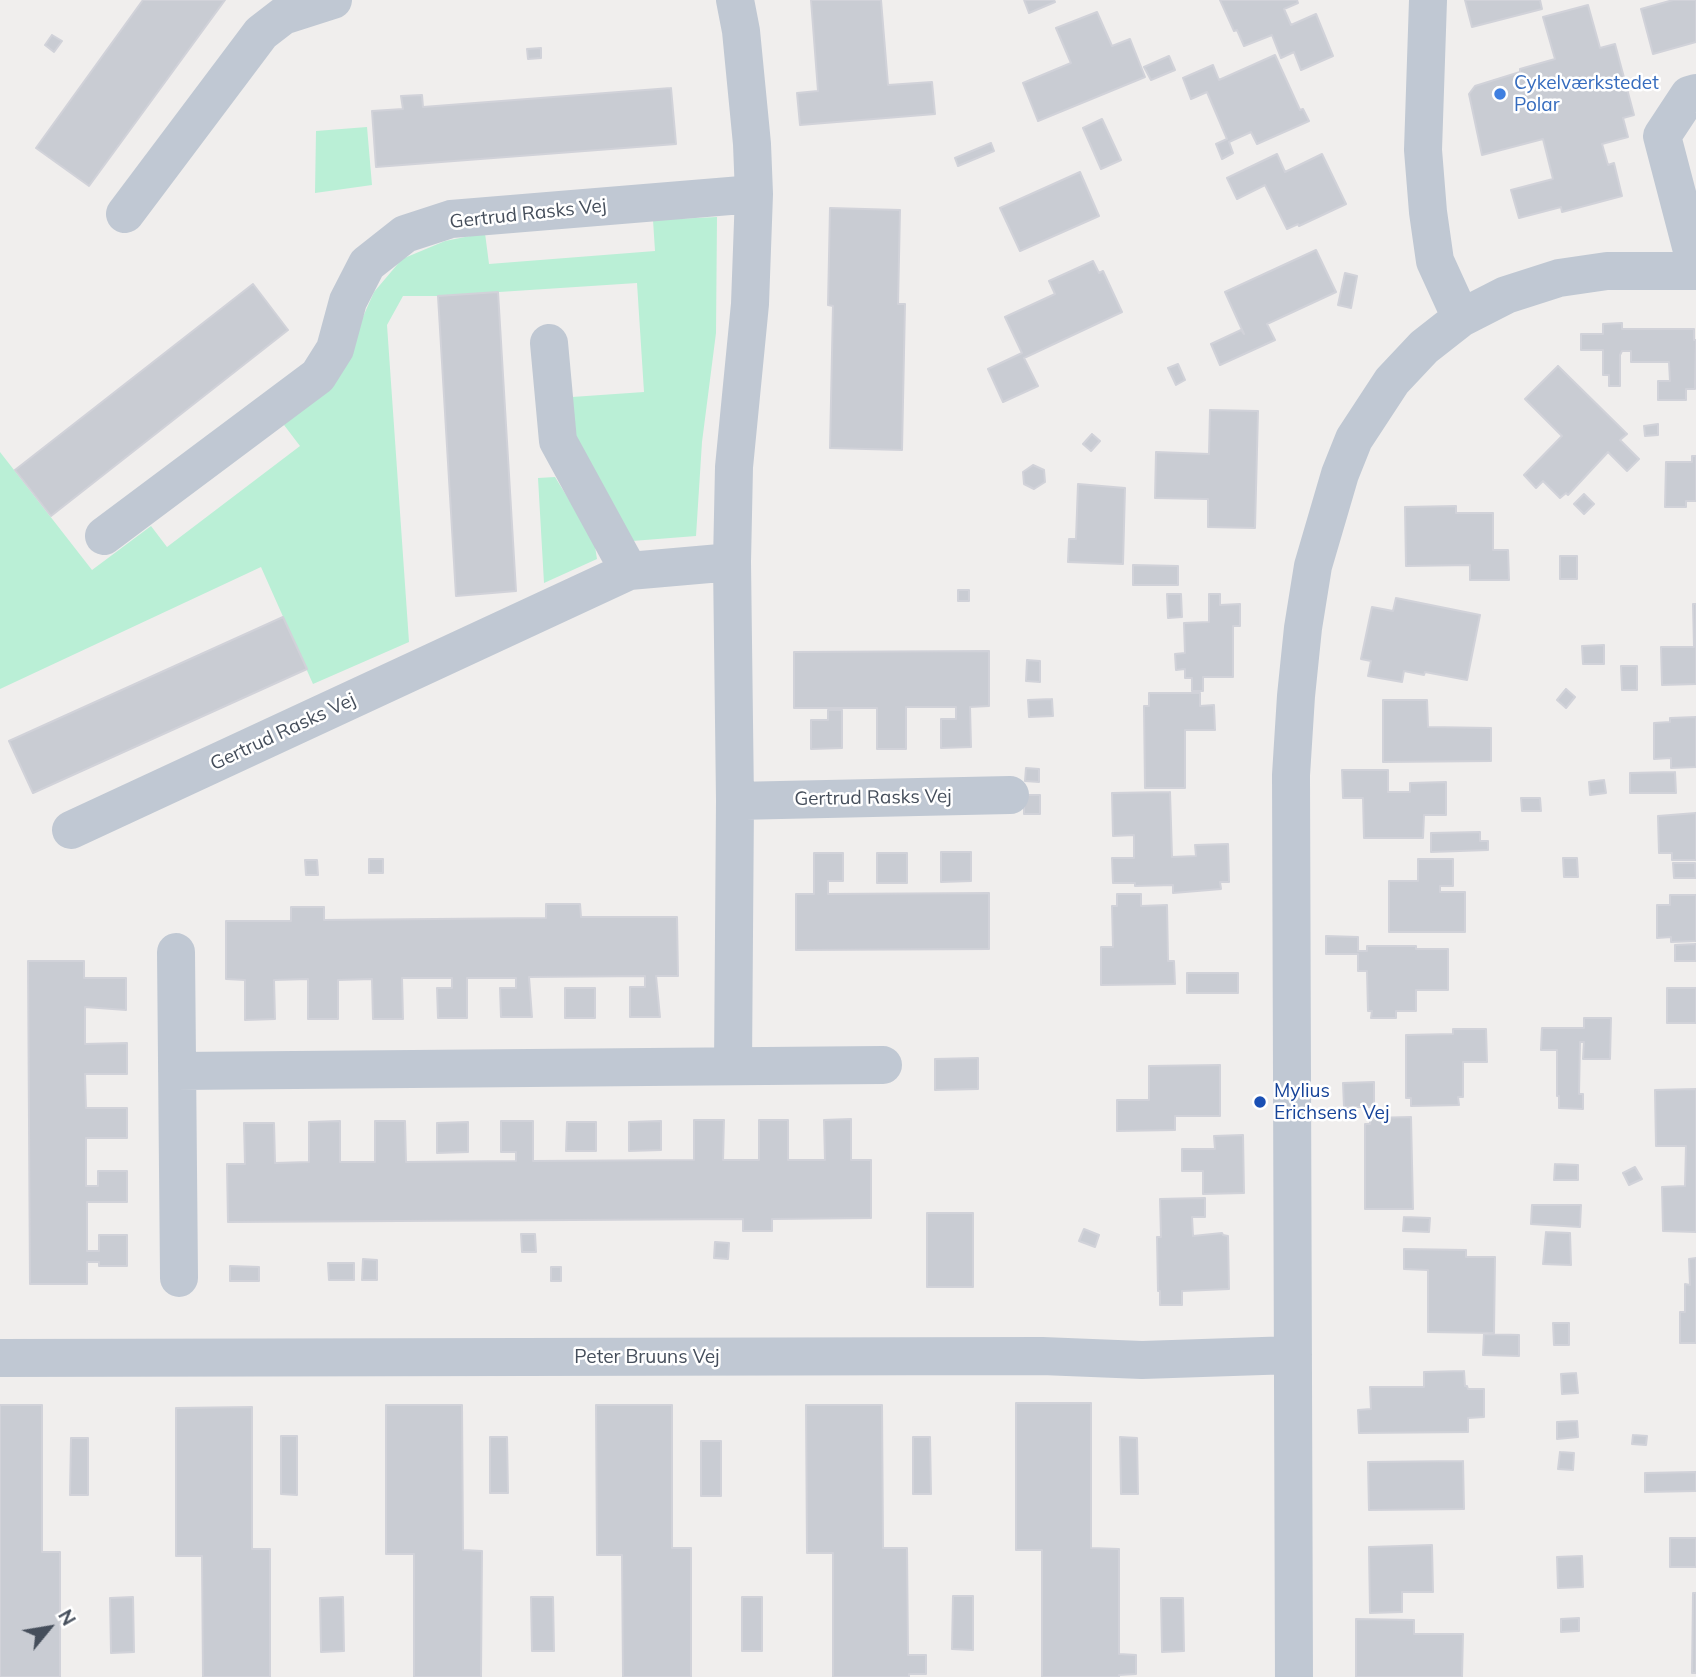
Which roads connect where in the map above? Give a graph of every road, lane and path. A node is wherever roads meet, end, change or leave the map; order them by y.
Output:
1 (333, 0) edge
2 (735, 0) edge
3 (1428, 0) edge
4 (1696, 93) edge
5 (754, 194) junction
6 (125, 214) dead end
7 (1696, 269) edge
8 (1461, 318) junction
9 (549, 343) dead end
10 (104, 536) dead end
11 (732, 562) junction
12 (629, 571) junction
13 (1010, 795) dead end
14 (735, 801) junction
15 (71, 830) dead end
16 (177, 952) dead end
17 (883, 1065) dead end
18 (733, 1066) junction
19 (177, 1071) junction
20 (178, 1278) dead end
21 (1293, 1355) junction
22 (0, 1358) edge
23 (1293, 1677) edge

1 - 6 street
2 - 5 street
3 - 8 street
4 - 7 street
5 - 10 street, Gertrud Rasks Vej
5 - 11 street
7 - 8 street
8 - 21 street
9 - 12 street
11 - 12 street, Gertrud Rasks Vej
11 - 14 street
12 - 15 street, Gertrud Rasks Vej
13 - 14 street, Gertrud Rasks Vej
14 - 18 street
16 - 19 street
17 - 18 street
18 - 19 street
19 - 20 street
21 - 22 street, Peter Bruuns Vej
21 - 23 street

